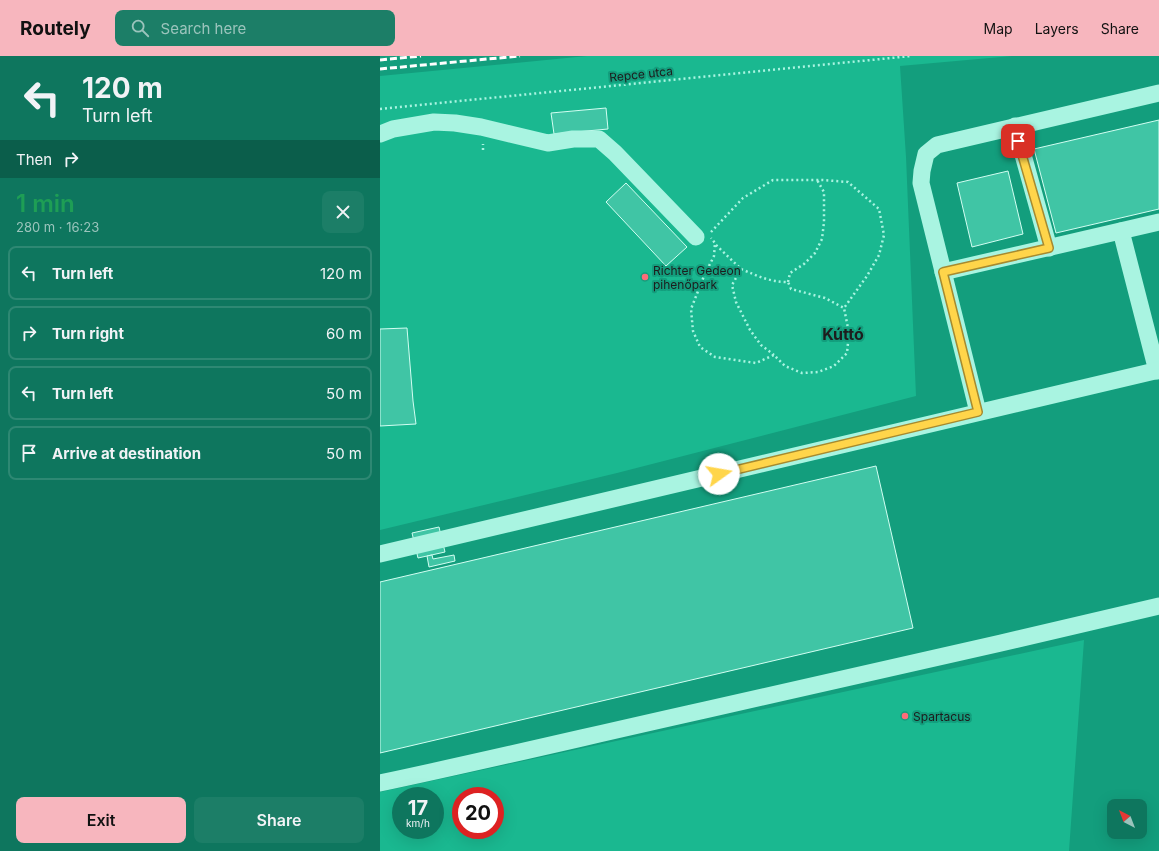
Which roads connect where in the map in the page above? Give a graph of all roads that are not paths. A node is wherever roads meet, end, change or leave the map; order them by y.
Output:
1 (1159, 93) edge
2 (1015, 126) junction
3 (380, 134) edge
4 (1159, 222) edge
5 (1121, 231) junction
6 (696, 237) dead end
7 (1049, 248) junction
8 (943, 272) junction
9 (1158, 370) edge
10 (978, 412) junction
11 (380, 554) edge
12 (1159, 606) edge
13 (380, 783) edge

1 - 2 lane
2 - 7 lane
2 - 8 lane
3 - 6 lane
4 - 5 lane
5 - 7 lane
5 - 9 lane
7 - 8 lane
8 - 10 lane
9 - 10 lane
10 - 11 lane
12 - 13 lane

